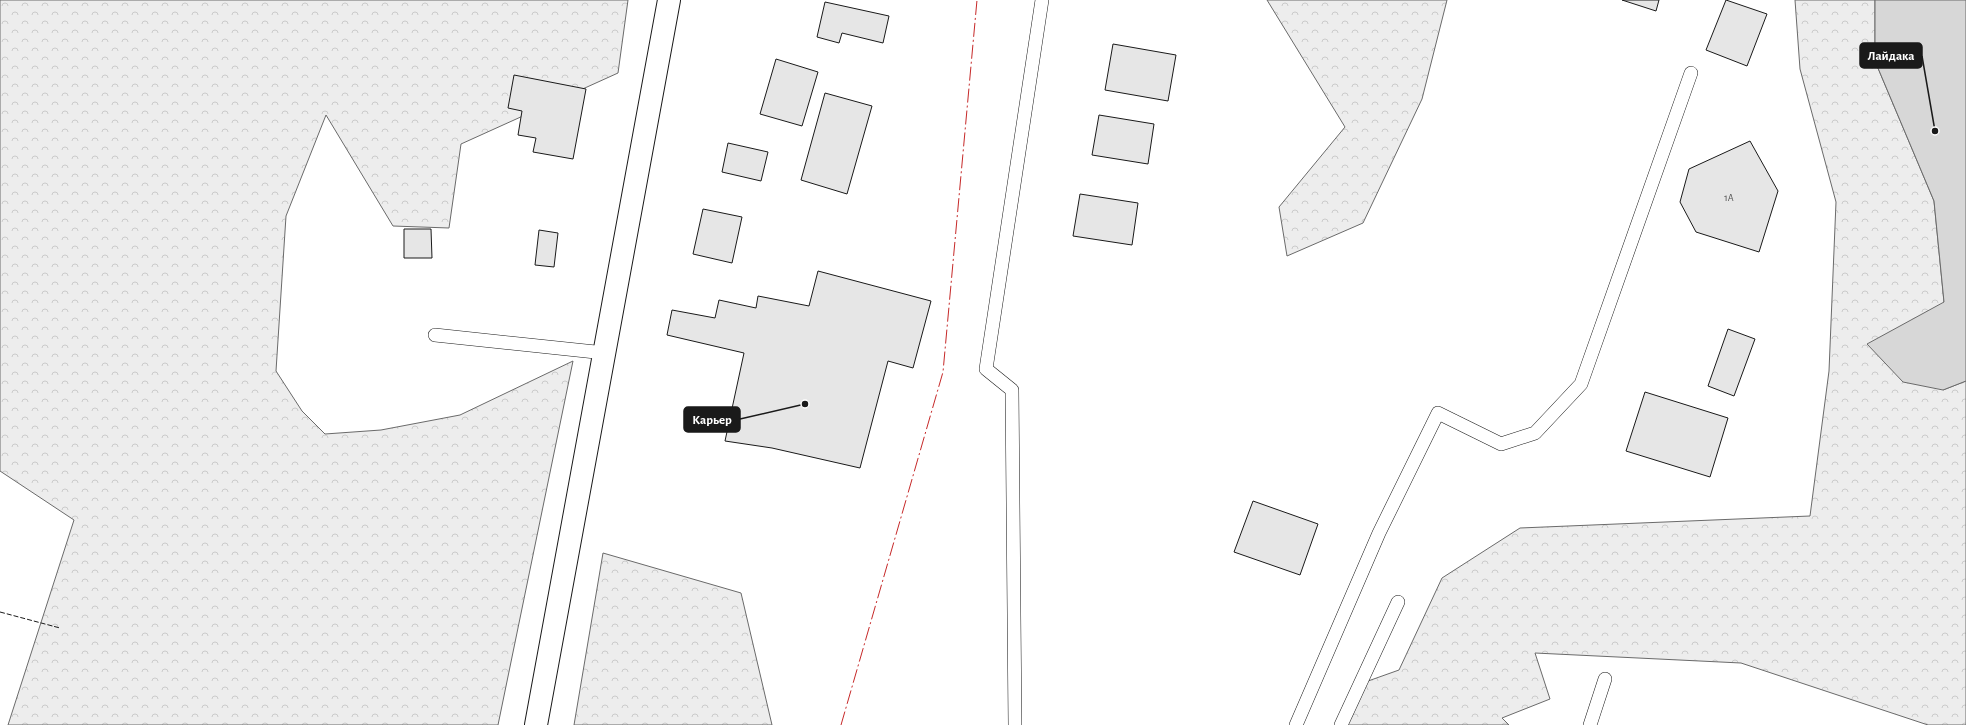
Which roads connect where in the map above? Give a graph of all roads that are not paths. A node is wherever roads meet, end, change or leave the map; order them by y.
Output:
1 (669, 0) edge
2 (1042, 0) edge
3 (1691, 73) dead end
4 (435, 335) dead end
5 (605, 353) junction
6 (1398, 602) dead end
7 (1605, 679) dead end
8 (536, 725) edge
9 (1015, 725) edge
10 (1296, 725) edge
11 (1342, 725) edge
12 (1590, 725) edge

1 - 5 main road
2 - 9 lane
3 - 10 lane
4 - 5 lane
5 - 8 main road
6 - 11 lane
7 - 12 lane

